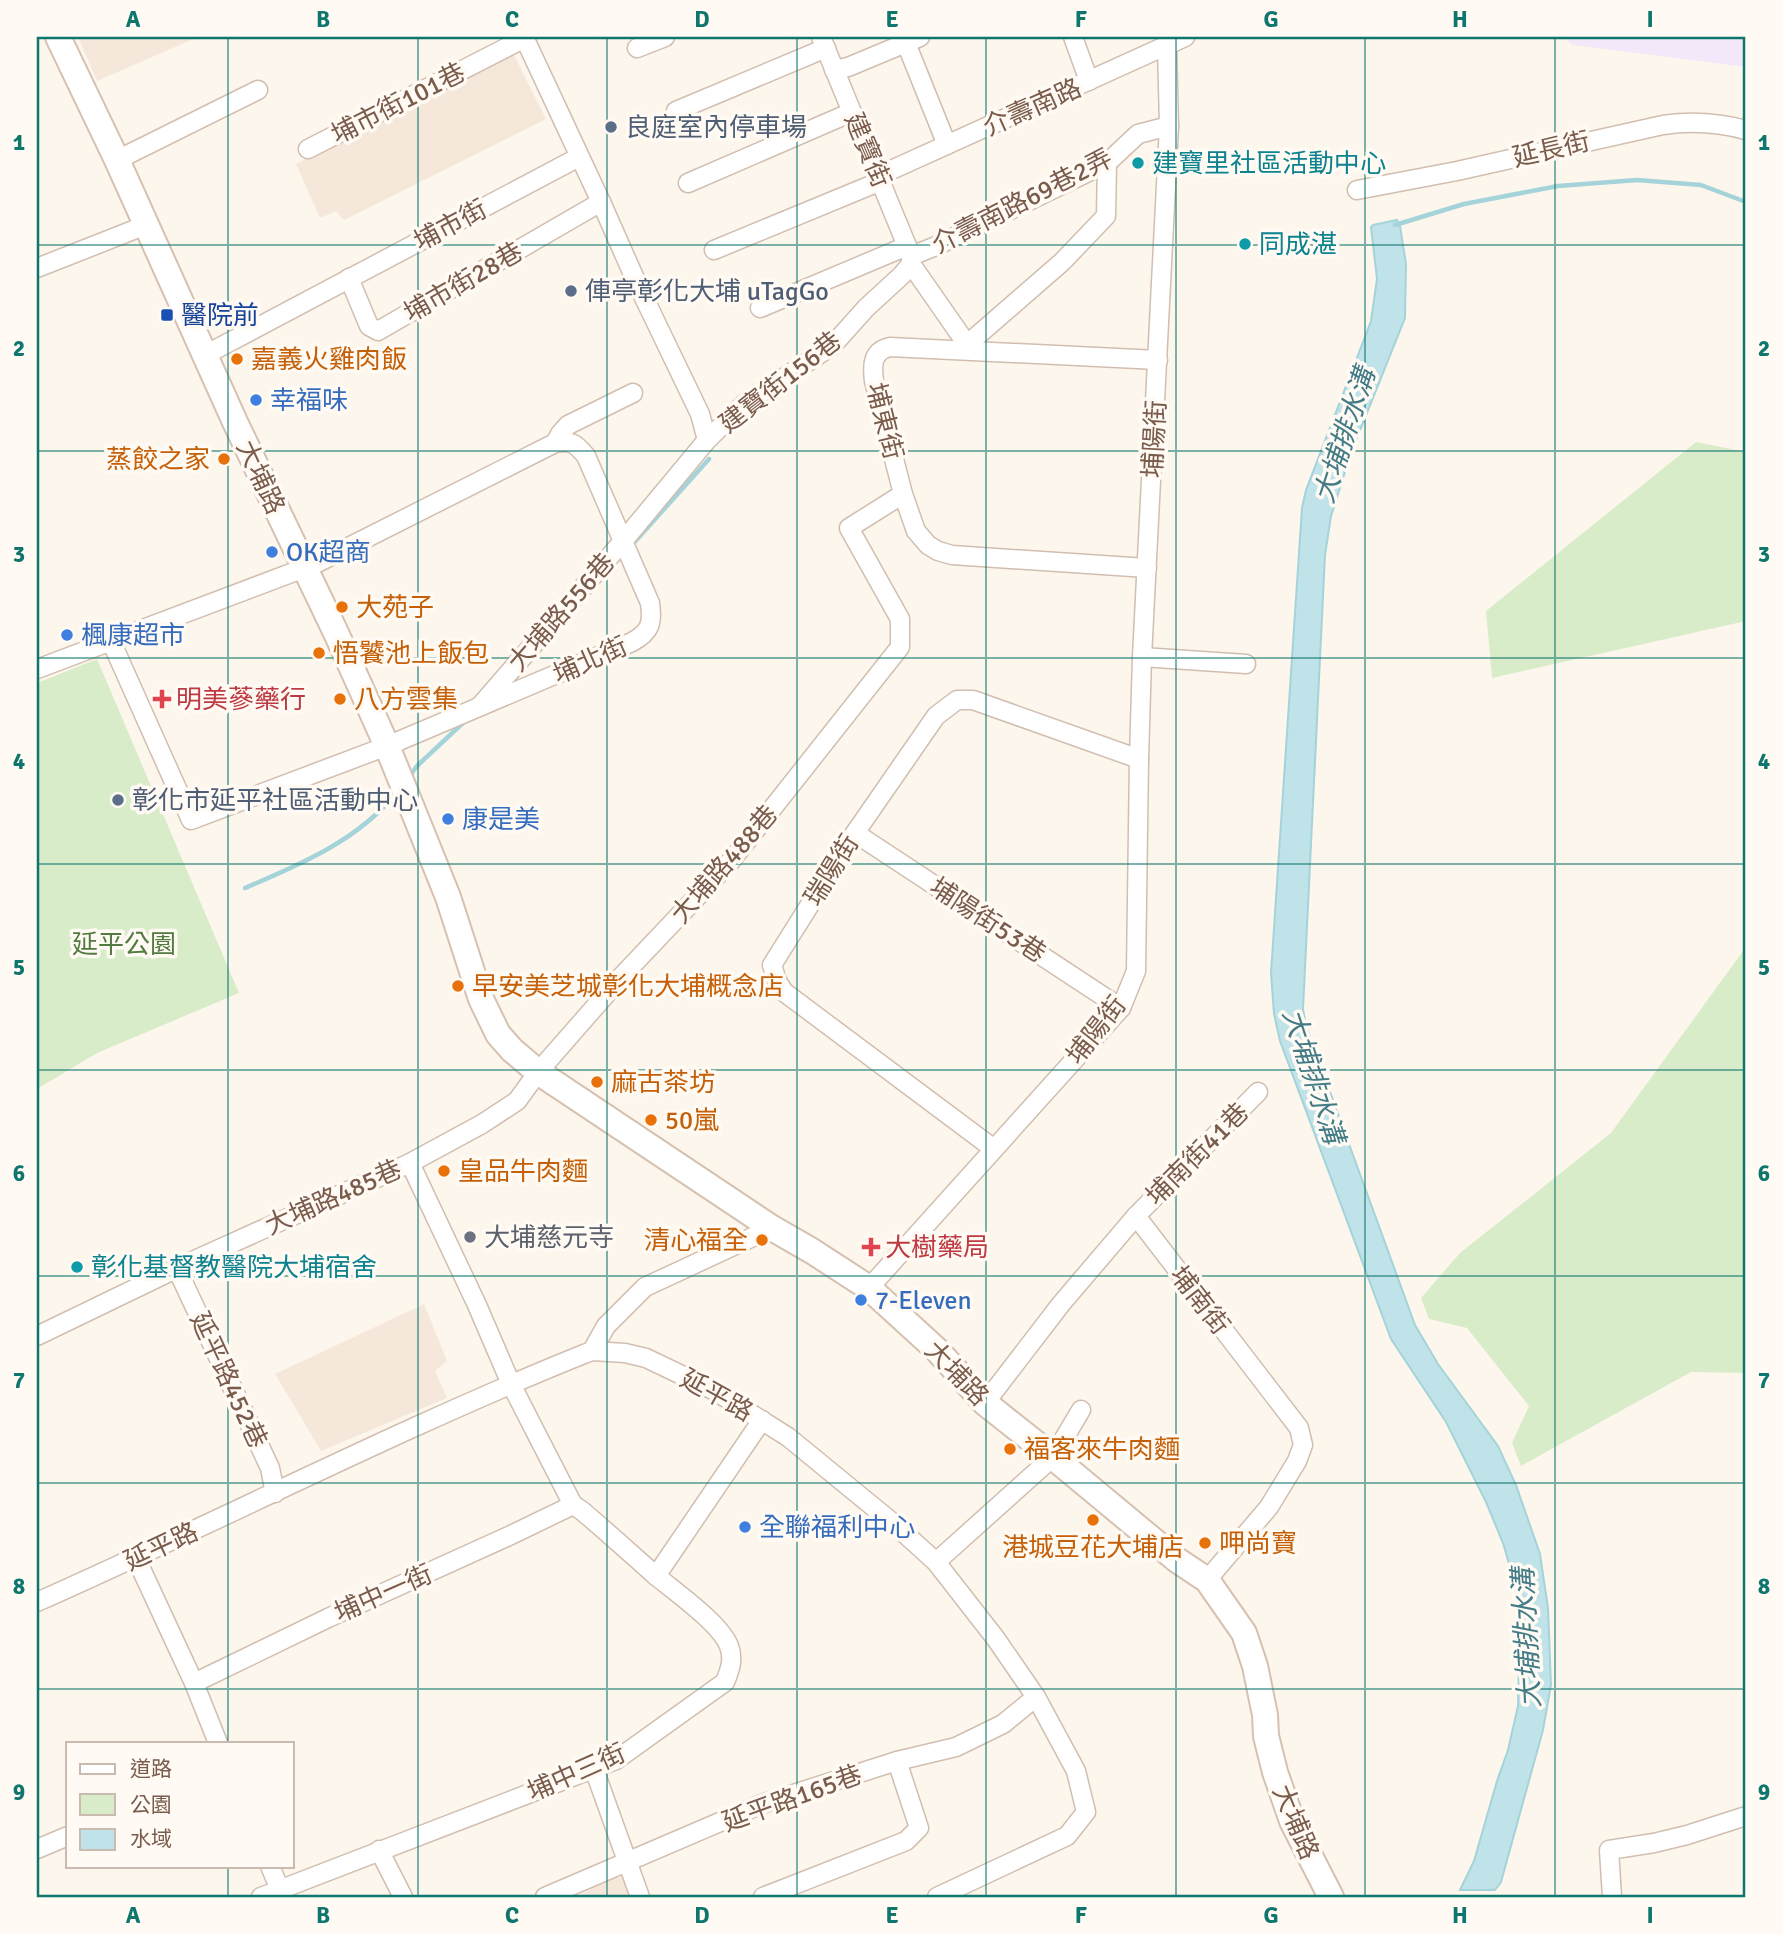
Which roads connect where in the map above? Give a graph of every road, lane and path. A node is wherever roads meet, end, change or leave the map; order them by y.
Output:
1 (58, 37) edge
2 (524, 37) edge
3 (665, 37) edge
4 (1073, 37) edge
5 (1185, 37) edge
6 (913, 40) edge
7 (823, 42) edge
8 (1167, 46) junction
9 (637, 48) dead end
10 (834, 70) junction
11 (1090, 80) junction
12 (258, 90) dead end
13 (676, 111) dead end
14 (852, 112) junction
15 (1168, 126) junction
16 (1746, 130) edge
17 (947, 145) junction
18 (308, 149) dead end
19 (579, 157) junction
20 (117, 160) junction
21 (1107, 163) junction
22 (880, 178) junction
23 (688, 183) dead end
24 (1357, 190) dead end
25 (601, 202) junction
26 (146, 225) junction
27 (714, 250) dead end
28 (910, 255) junction
29 (37, 268) edge
30 (349, 278) junction
31 (760, 308) dead end
32 (205, 355) junction
33 (1158, 360) junction
34 (632, 393) dead end
35 (707, 440) junction
36 (555, 443) junction
37 (903, 494) junction
38 (624, 540) junction
39 (1147, 568) junction
40 (304, 569) junction
41 (111, 640) junction
42 (1142, 657) junction
43 (1246, 664) dead end
44 (37, 669) edge
45 (478, 708) junction
46 (387, 746) junction
47 (1139, 759) junction
48 (855, 833) junction
49 (1121, 1008) junction
50 (538, 1072) junction
51 (1258, 1092) dead end
52 (994, 1149) junction
53 (410, 1163) junction
54 (1136, 1216) junction
55 (772, 1228) junction
56 (177, 1269) junction
57 (869, 1288) junction
58 (37, 1336) edge
59 (592, 1351) junction
60 (510, 1384) junction
61 (985, 1403) junction
62 (1081, 1410) dead end
63 (762, 1420) junction
64 (1053, 1457) junction
65 (275, 1493) junction
66 (573, 1505) junction
67 (136, 1558) junction
68 (936, 1562) junction
69 (656, 1576) junction
70 (1207, 1580) junction
71 (37, 1602) edge
72 (194, 1683) junction
73 (1036, 1697) junction
74 (218, 1742) edge
75 (897, 1761) junction
76 (594, 1769) junction
77 (1746, 1816) edge
78 (66, 1837) edge
79 (37, 1849) edge
80 (379, 1850) junction
81 (628, 1863) junction
82 (271, 1868) edge
83 (281, 1893) edge
84 (261, 1897) edge
85 (403, 1897) edge
86 (545, 1897) edge
87 (640, 1897) edge
88 (763, 1897) edge
89 (937, 1897) edge
90 (1331, 1897) edge
91 (1612, 1897) edge

1 - 20 main road, 大埔路
2 - 18 street, 埔市街101巷
2 - 19 street
3 - 9 street
4 - 11 street
5 - 8 street, 介壽南路
6 - 10 street
6 - 17 street
7 - 10 street, 建寶街
7 - 13 street
8 - 11 street, 介壽南路
8 - 15 street, 埔陽街
10 - 14 street, 建寶街
11 - 17 street, 介壽南路
12 - 20 street
14 - 22 street, 建寶街
14 - 23 street
15 - 21 street, 介壽南路69巷2弄
15 - 33 street, 埔陽街
16 - 24 street, 延長街
17 - 22 street, 介壽南路
19 - 25 street
19 - 30 street, 埔市街
20 - 26 main road, 大埔路
21 - 28 street, 介壽南路69巷2弄
21 - 28 street, 建寶街
22 - 27 street, 介壽南路
22 - 28 street, 建寶街
25 - 30 street, 埔市街28巷
25 - 35 street
26 - 29 street
26 - 32 main road, 大埔路
28 - 31 street, 介壽南路69巷2弄
28 - 35 street, 建寶街156巷
30 - 32 street, 埔市街
32 - 40 main road, 大埔路
33 - 37 street, 埔東街
33 - 39 street, 埔陽街
34 - 36 street
35 - 38 street, 大埔路556巷
36 - 38 street, 埔北街
36 - 40 street
37 - 39 street, 埔東街
37 - 50 street, 大埔路488巷
38 - 45 street, 大埔路556巷
38 - 45 street, 埔北街
39 - 42 street, 埔陽街
40 - 41 street
40 - 46 main road, 大埔路
41 - 44 street
41 - 46 street, 大埔路556巷
42 - 43 street
42 - 47 street, 埔陽街
45 - 46 street, 大埔路556巷
46 - 50 main road, 大埔路
47 - 48 street, 瑞陽街
47 - 49 street, 埔陽街
48 - 49 street, 埔陽街53巷
48 - 52 street, 瑞陽街
49 - 52 street, 埔陽街
50 - 53 street, 大埔路485巷
50 - 55 main road, 大埔路
51 - 54 street, 埔南街41巷
52 - 57 street, 埔陽街
53 - 56 street, 大埔路485巷
53 - 60 street
54 - 61 street
54 - 70 street, 埔南街
55 - 57 main road, 大埔路
55 - 59 street
56 - 58 street, 大埔路485巷
56 - 65 street, 延平路452巷
57 - 61 main road, 大埔路
59 - 60 street, 延平路
59 - 63 street, 延平路
60 - 65 street, 延平路
60 - 66 street
61 - 64 main road, 大埔路
62 - 64 street
63 - 68 street, 延平路
63 - 69 street
64 - 68 street
64 - 70 main road, 大埔路
65 - 67 street, 延平路
66 - 69 street, 埔中三街
66 - 72 street, 埔中一街
67 - 71 street, 延平路
67 - 72 street
68 - 73 street, 延平路
69 - 76 street, 埔中三街
70 - 90 main road, 大埔路
72 - 74 street
73 - 75 street, 延平路165巷
73 - 89 street, 延平路
75 - 81 street, 延平路165巷
75 - 88 street
76 - 80 street, 埔中三街
76 - 81 street
77 - 91 street
78 - 79 street
80 - 83 street, 埔中三街
80 - 85 street
81 - 86 street, 延平路165巷
81 - 87 street
82 - 83 street
83 - 84 street, 埔中三街

